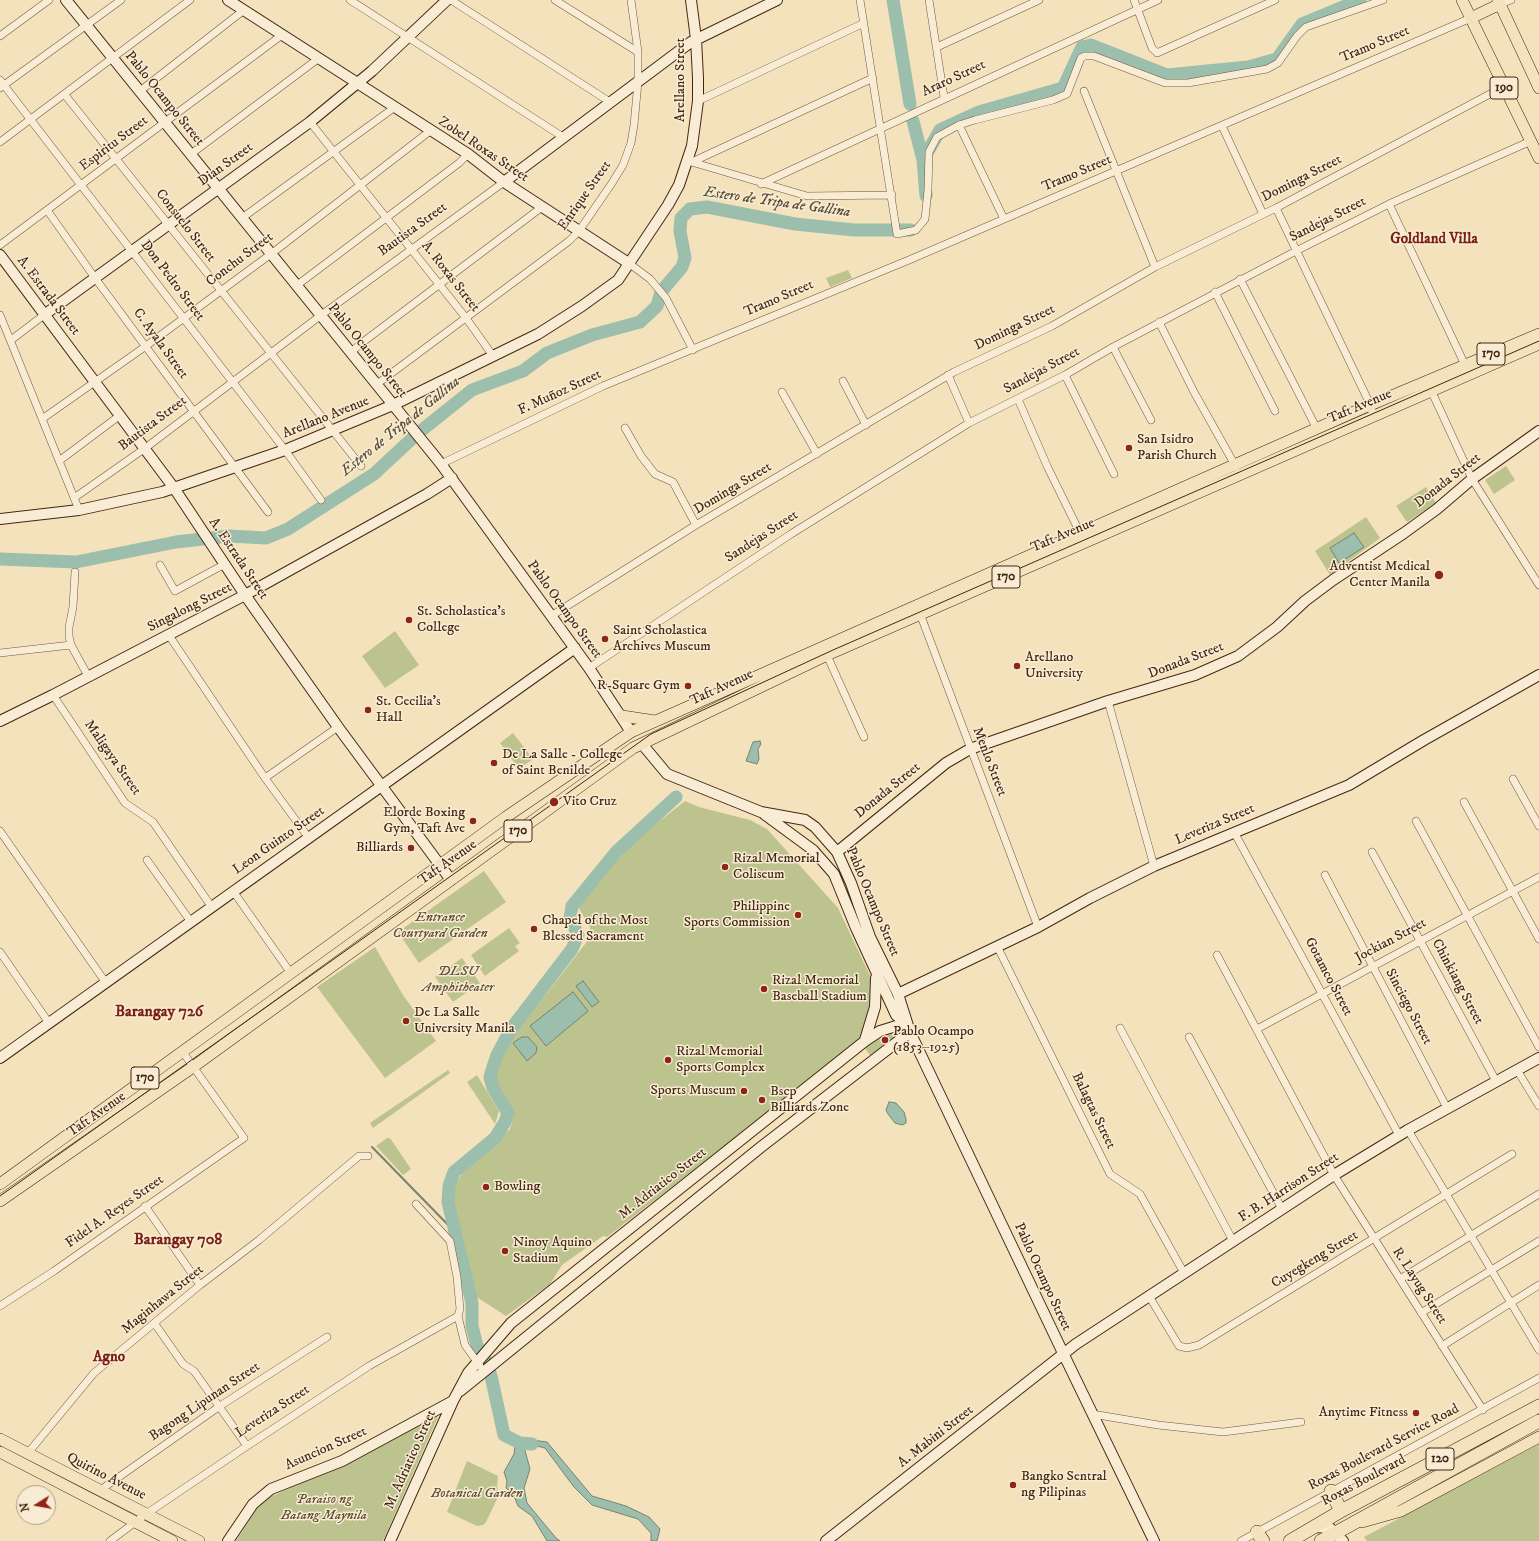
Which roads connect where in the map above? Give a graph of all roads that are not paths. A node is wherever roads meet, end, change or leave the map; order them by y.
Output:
1 (49, 0) edge
2 (66, 0) edge
3 (121, 0) edge
4 (190, 0) edge
5 (228, 0) edge
6 (350, 0) edge
7 (447, 0) edge
8 (451, 0) edge
9 (555, 0) edge
10 (631, 0) edge
11 (691, 0) edge
12 (778, 0) edge
13 (860, 0) edge
14 (929, 0) edge
15 (1039, 0) edge
16 (1134, 0) edge
17 (1158, 0) edge
18 (1275, 0) edge
19 (1383, 0) edge
20 (1462, 0) edge
21 (1511, 0) edge
22 (1499, 2) edge
23 (244, 10) junction
24 (1137, 10) junction
25 (1471, 18) junction
26 (864, 24) junction
27 (87, 25) junction
28 (282, 35) junction
29 (0, 36) edge
30 (408, 38) junction
31 (696, 39) junction
32 (937, 47) junction
33 (638, 52) junction
34 (113, 58) junction
35 (319, 58) junction
36 (1536, 73) edge
37 (873, 78) junction
38 (638, 82) junction
39 (358, 83) junction
40 (1, 84) edge
41 (1504, 87) junction
42 (1539, 88) edge
43 (140, 91) junction
44 (1084, 91) dead end
45 (64, 95) junction
46 (944, 97) junction
47 (698, 101) junction
48 (610, 102) junction
49 (395, 107) junction
50 (31, 120) junction
51 (165, 122) junction
52 (310, 122) junction
53 (959, 125) junction
54 (1222, 126) junction
55 (882, 128) junction
56 (430, 131) junction
57 (563, 137) junction
58 (1530, 141) junction
59 (0, 142) edge
60 (334, 152) junction
61 (191, 154) junction
62 (468, 154) junction
63 (1539, 158) edge
64 (116, 159) junction
65 (690, 161) junction
66 (1116, 171) junction
67 (504, 182) junction
68 (761, 184) junction
69 (81, 185) junction
70 (360, 185) junction
71 (218, 188) junction
72 (892, 195) junction
73 (1389, 204) junction
74 (542, 207) junction
75 (1276, 208) junction
76 (47, 210) junction
77 (1263, 214) junction
78 (242, 218) junction
79 (387, 218) junction
80 (1004, 219) junction
81 (168, 225) junction
82 (579, 231) junction
83 (0, 245) edge
84 (411, 249) junction
85 (133, 251) junction
86 (1296, 251) junction
87 (271, 254) junction
88 (0, 256) edge
89 (630, 264) junction
90 (1155, 267) junction
91 (95, 278) junction
92 (1240, 279) junction
93 (439, 284) junction
94 (296, 286) junction
95 (220, 291) junction
96 (1215, 292) junction
97 (0, 315) edge
98 (44, 316) junction
99 (320, 316) junction
100 (184, 318) junction
101 (466, 318) junction
102 (1159, 322) junction
103 (1539, 334) edge
104 (11, 340) junction
105 (1539, 344) edge
106 (146, 346) junction
107 (1113, 346) junction
108 (693, 350) junction
109 (351, 352) junction
110 (271, 353) junction
111 (493, 356) junction
112 (1466, 365) junction
113 (948, 375) junction
114 (1065, 375) junction
115 (843, 381) dead end
116 (1428, 381) junction
117 (233, 382) junction
118 (95, 383) junction
119 (376, 384) junction
120 (782, 392) dead end
121 (1432, 392) junction
122 (1018, 399) junction
123 (393, 405) junction
124 (1370, 406) junction
125 (1275, 411) dead end
126 (193, 412) junction
127 (119, 416) junction
128 (1374, 417) junction
129 (42, 419) junction
130 (1151, 420) dead end
131 (969, 423) junction
132 (866, 425) junction
133 (625, 428) dead end
134 (1318, 429) junction
135 (334, 430) junction
136 (1539, 431) edge
137 (1287, 448) junction
138 (144, 449) junction
139 (285, 450) junction
140 (817, 454) junction
141 (59, 461) junction
142 (441, 464) junction
143 (236, 466) junction
144 (361, 466) dead end
145 (1235, 471) junction
146 (1114, 474) dead end
147 (452, 478) junction
148 (1472, 479) junction
149 (174, 488) junction
150 (74, 498) junction
151 (321, 500) dead end
152 (79, 510) junction
153 (268, 512) dead end
154 (0, 519) edge
155 (696, 525) junction
156 (1083, 538) junction
157 (224, 564) junction
158 (160, 565) dead end
159 (74, 572) dead end
160 (1539, 585) edge
161 (245, 595) junction
162 (918, 610) junction
163 (551, 616) junction
164 (168, 634) junction
165 (71, 645) junction
166 (575, 648) junction
167 (825, 651) junction
168 (0, 653) edge
169 (589, 668) junction
170 (1539, 675) edge
171 (88, 676) junction
172 (53, 696) junction
173 (1108, 701) junction
174 (622, 716) junction
175 (0, 721) edge
176 (659, 721) junction
177 (338, 727) junction
178 (632, 732) junction
179 (864, 737) dead end
180 (642, 744) junction
181 (970, 749) junction
182 (265, 778) junction
183 (1513, 779) dead end
184 (382, 787) junction
185 (1464, 802) dead end
186 (761, 812) junction
187 (805, 820) junction
188 (1416, 821) dead end
189 (1539, 826) edge
190 (0, 831) edge
191 (1234, 832) junction
192 (794, 836) junction
193 (308, 837) junction
194 (837, 852) junction
195 (1372, 852) dead end
196 (147, 860) dead end
197 (842, 864) junction
198 (441, 865) junction
199 (1154, 866) junction
200 (834, 874) junction
201 (1325, 876) dead end
202 (1539, 877) edge
203 (451, 880) junction
204 (232, 891) junction
205 (1512, 891) junction
206 (212, 906) junction
207 (1467, 915) junction
208 (191, 922) junction
209 (1038, 927) junction
210 (1539, 939) edge
211 (1420, 940) junction
212 (334, 941) junction
213 (997, 946) junction
214 (0, 952) edge
215 (346, 955) junction
216 (1218, 955) dead end
217 (1371, 966) junction
218 (290, 972) junction
219 (876, 972) junction
220 (106, 983) junction
221 (1322, 992) junction
222 (898, 994) junction
223 (49, 1023) junction
224 (908, 1028) junction
225 (1120, 1028) dead end
226 (1256, 1029) junction
227 (1189, 1037) dead end
228 (865, 1040) junction
229 (1539, 1047) edge
230 (182, 1051) junction
231 (0, 1058) edge
232 (1539, 1058) edge
233 (193, 1067) junction
234 (1517, 1070) junction
235 (1496, 1081) junction
236 (1539, 1106) edge
237 (1447, 1108) junction
238 (1408, 1130) junction
239 (1399, 1135) junction
240 (1512, 1154) dead end
241 (368, 1156) dead end
242 (1334, 1175) junction
243 (0, 1184) edge
244 (1539, 1194) edge
245 (1446, 1195) junction
246 (0, 1201) edge
247 (416, 1204) dead end
248 (145, 1206) junction
249 (1282, 1209) junction
250 (1470, 1235) junction
251 (1374, 1239) junction
252 (1233, 1241) junction
253 (1539, 1241) edge
254 (1491, 1270) junction
255 (1184, 1273) junction
256 (1400, 1279) junction
257 (200, 1285) junction
258 (1539, 1285) edge
259 (1149, 1296) junction
260 (1512, 1303) junction
261 (0, 1306) edge
262 (1421, 1313) junction
263 (458, 1316) junction
264 (155, 1324) junction
265 (328, 1337) dead end
266 (1442, 1346) junction
267 (1539, 1350) edge
268 (1062, 1353) junction
269 (479, 1362) junction
270 (488, 1370) junction
271 (1539, 1378) edge
272 (458, 1392) junction
273 (453, 1401) junction
274 (220, 1406) junction
275 (1539, 1406) edge
276 (1483, 1410) junction
277 (1092, 1414) junction
278 (1539, 1421) edge
279 (1301, 1422) dead end
280 (1539, 1437) edge
281 (0, 1439) edge
282 (247, 1446) junction
283 (0, 1452) edge
284 (28, 1453) junction
285 (100, 1491) junction
286 (1331, 1491) junction
287 (1341, 1511) junction
288 (146, 1514) junction
289 (136, 1522) junction
290 (1348, 1526) junction
291 (1314, 1527) junction
292 (1260, 1537) edge
293 (1339, 1537) edge
294 (110, 1541) edge
295 (172, 1541) edge
296 (199, 1541) edge
297 (228, 1541) edge
298 (390, 1541) edge
299 (826, 1541) edge
300 (1154, 1541) edge
301 (1241, 1541) edge
302 (1290, 1541) edge
303 (1320, 1541) edge

1 - 29 street
2 - 27 street, Pablo Ocampo Street
3 - 27 street
4 - 34 street
5 - 23 street, Zobel Roxas Street
6 - 30 street
7 - 30 street, Dian Street
8 - 48 street
9 - 33 street
10 - 33 street, Enrique Street
11 - 31 street, Arellano Street
12 - 31 street, Bautista Street
13 - 26 street
14 - 32 street
15 - 32 street
16 - 24 street
17 - 24 street, Araro Street
18 - 24 street
19 - 53 street
20 - 25 main road, 190
21 - 22 street
22 - 25 main road
22 - 36 main road, 190
23 - 28 street, Zobel Roxas Street
23 - 43 street
24 - 46 street, Araro Street
25 - 41 main road, 190
25 - 54 street, Tramo Street
26 - 37 street
26 - 47 street
27 - 34 street, Pablo Ocampo Street
27 - 40 street
28 - 35 street, Zobel Roxas Street
28 - 51 street, Espiritu Street
30 - 39 street, Dian Street
30 - 57 street
31 - 38 street, Bautista Street
31 - 47 street, Arellano Street
32 - 46 street
33 - 38 street, Enrique Street
34 - 43 street, Pablo Ocampo Street
34 - 45 street
35 - 39 street, Zobel Roxas Street
35 - 61 street
36 - 42 main road, 190
37 - 55 street
37 - 65 street
38 - 48 street, Bautista Street
38 - 82 street, Enrique Street
39 - 49 street, Zobel Roxas Street
39 - 52 street, Dian Street
40 - 50 street, Don Pedro Street
41 - 58 main road, 190
41 - 75 street, Dominga Street
43 - 51 street, Pablo Ocampo Street
44 - 66 street
45 - 50 street
45 - 64 street, Consuelo Street
46 - 55 street, Araro Street
47 - 65 street, Arellano Street
48 - 57 street, Bautista Street
49 - 56 street, Zobel Roxas Street
49 - 60 street
50 - 59 street
50 - 69 street, Don Pedro Street
51 - 61 street, Pablo Ocampo Street
51 - 64 street, Espiritu Street
52 - 60 street, A. Roxas Street
52 - 71 street, Dian Street
53 - 72 street
53 - 80 street
54 - 66 street, Tramo Street
54 - 77 street
55 - 68 street, Araro Street
55 - 72 street
56 - 62 street, Zobel Roxas Street
56 - 70 street, Conchu Street
57 - 67 street, Bautista Street
58 - 63 main road, 190
58 - 73 street, Sandejas Street
60 - 70 street, A. Roxas Street
60 - 78 street
61 - 71 street, Pablo Ocampo Street
62 - 67 street, Zobel Roxas Street
62 - 79 street
64 - 69 street, Espiritu Street
64 - 81 street, Consuelo Street
65 - 68 street
65 - 89 street, Arellano Street
66 - 80 street, Tramo Street
66 - 90 street
67 - 74 street, Zobel Roxas Street
67 - 84 street, Bautista Street
68 - 72 street
69 - 76 street, Espiritu Street
69 - 85 street, Don Pedro Street
70 - 79 street, A. Roxas Street
70 - 87 street, Conchu Street
71 - 78 street, Pablo Ocampo Street
71 - 81 street, Dian Street
73 - 86 street, Sandejas Street
73 - 112 street
74 - 82 street, Zobel Roxas Street
74 - 93 street
75 - 77 street, Dominga Street
75 - 86 street
76 - 83 street, Espiritu Street
76 - 91 street, C. Ayala Street
77 - 90 street, Dominga Street
78 - 87 street, Pablo Ocampo Street
79 - 84 street, A. Roxas Street
79 - 94 street
80 - 108 street, Tramo Street
81 - 85 street, Dian Street
81 - 95 street, Consuelo Street
82 - 89 street, Zobel Roxas Street
82 - 101 street, Enrique Street
84 - 93 street, A. Roxas Street
84 - 99 street, Bautista Street
85 - 91 street, Dian Street
85 - 100 street, Don Pedro Street
86 - 92 street, Sandejas Street
86 - 124 street
87 - 94 street, Pablo Ocampo Street
87 - 95 street, Conchu Street
88 - 98 street, A. Estrada Street
89 - 108 street, Zobel Roxas Street
89 - 111 street, Arellano Avenue
90 - 113 street, Dominga Street
91 - 98 street, Dian Street
91 - 106 street, C. Ayala Street
92 - 96 street, Sandejas Street
92 - 134 street
93 - 101 street, A. Roxas Street
93 - 109 street
94 - 99 street, Pablo Ocampo Street
95 - 100 street, Conchu Street
95 - 110 street, Consuelo Street
96 - 102 street, Sandejas Street
96 - 125 street
97 - 104 street
98 - 104 street, Dian Street
98 - 118 street, A. Estrada Street
99 - 109 street, Pablo Ocampo Street
99 - 110 street, Bautista Street
100 - 106 street, Conchu Street
100 - 117 street, Don Pedro Street
101 - 111 street, A. Roxas Street
101 - 119 street, Enrique Street
102 - 107 street, Sandejas Street
102 - 145 street
103 - 112 main road, Taft Avenue / 170
104 - 129 street
105 - 121 main road, Taft Avenue / 170
106 - 118 street, Conchu Street
106 - 126 street, C. Ayala Street
107 - 114 street, Sandejas Street
107 - 130 street
108 - 142 street, F. Muñoz Street
109 - 119 street, Pablo Ocampo Street
110 - 117 street, Bautista Street
110 - 135 street, Consuelo Street
111 - 123 street, Arellano Avenue
112 - 116 main road, Taft Avenue / 170
113 - 131 street
113 - 132 street, Dominga Street
114 - 122 street, Sandejas Street
114 - 146 street
115 - 132 street
116 - 121 street
116 - 124 main road, Taft Avenue / 170
117 - 126 street, Bautista Street
117 - 139 street, Don Pedro Street
118 - 127 street, A. Estrada Street
118 - 129 street, Conchu Street
119 - 123 street, Pablo Ocampo Street
120 - 140 street
121 - 128 main road, Taft Avenue / 170
121 - 148 street
122 - 131 street, Sandejas Street
122 - 156 street
123 - 135 street, Arellano Avenue
123 - 142 street, Pablo Ocampo Street
124 - 128 street
124 - 134 main road, Taft Avenue / 170
126 - 138 street, Bautista Street
126 - 143 street, C. Ayala Street
127 - 138 street, A. Estrada Street
127 - 141 street
128 - 137 main road, Taft Avenue / 170
129 - 141 street
131 - 169 street, Sandejas Street
132 - 140 street, Dominga Street
133 - 155 street
134 - 137 main road, Taft Avenue / 170
135 - 139 street, Arellano Avenue
135 - 144 street, Consuelo Street
136 - 148 street, Donada Street
137 - 145 main road, Taft Avenue / 170
138 - 149 street, A. Estrada Street
138 - 150 street, Bautista Street
139 - 143 street, Arellano Avenue
139 - 151 street, Don Pedro Street
140 - 155 street, Dominga Street
141 - 150 street
142 - 147 street, Pablo Ocampo Street
143 - 149 street, Arellano Avenue
143 - 153 street, C. Ayala Street
145 - 156 main road, Taft Avenue / 170
147 - 161 street, Singalong Street
147 - 163 street, Pablo Ocampo Street
148 - 160 street
148 - 173 street, Donada Street
149 - 152 street, Arellano Avenue
149 - 157 street, A. Estrada Street
150 - 152 street
152 - 154 street, Arellano Avenue
155 - 163 street, Dominga Street
156 - 162 main road, Taft Avenue / 170
157 - 158 street
157 - 161 street, A. Estrada Street
159 - 165 street
161 - 164 street, Singalong Street
161 - 177 street, A. Estrada Street
162 - 167 main road, Taft Avenue / 170
162 - 181 street, Menlo Street
163 - 166 street, Pablo Ocampo Street
164 - 171 street, Singalong Street
164 - 182 street
165 - 168 street
165 - 171 street
166 - 169 street, Pablo Ocampo Street
166 - 184 street, Leon Guinto Street
167 - 176 main road, Taft Avenue / 170
167 - 179 street
167 - 180 main road, Taft Avenue / 170
169 - 174 street, Pablo Ocampo Street
170 - 191 street, Leveriza Street
171 - 172 street, Singalong Street
172 - 175 street, Singalong Street
172 - 206 street, Maligaya Street
173 - 181 street, Donada Street
173 - 199 street
174 - 176 main road
174 - 178 street, Pablo Ocampo Street
176 - 178 main road, Taft Avenue / 170
177 - 182 street
177 - 184 street, A. Estrada Street
178 - 198 main road, Taft Avenue / 170
180 - 186 street, Pablo Ocampo Street
180 - 203 main road, Taft Avenue / 170
181 - 194 street, Donada Street
181 - 209 street, Menlo Street
182 - 193 street
183 - 189 street
184 - 193 street, Leon Guinto Street
184 - 198 street, A. Estrada Street
185 - 205 street
186 - 187 street, Pablo Ocampo Street
186 - 192 street, Pablo Ocampo Street
187 - 192 street
187 - 194 street, Pablo Ocampo Street
188 - 207 street
190 - 220 street
191 - 199 street, Leveriza Street
191 - 221 street, Gotamco Street
192 - 200 street, Pablo Ocampo Street
193 - 204 street, Leon Guinto Street
194 - 197 street, Pablo Ocampo Street
195 - 211 street, Chinkiang Street
196 - 208 street
197 - 200 street
197 - 222 street, Pablo Ocampo Street
198 - 203 street, A. Estrada Street
198 - 212 main road, Taft Avenue / 170
199 - 209 street, Leveriza Street
200 - 219 street, Pablo Ocampo Street
201 - 217 street, Sinciego Street
202 - 205 street, Jockian Street
203 - 215 main road, Taft Avenue / 170
204 - 206 street, Leon Guinto Street
204 - 218 street
205 - 207 street, Jockian Street
205 - 210 street
206 - 208 street, Leon Guinto Street
207 - 211 street, Jockian Street
207 - 229 street
208 - 220 street, Leon Guinto Street
209 - 213 street, Leveriza Street
211 - 217 street, Jockian Street
211 - 235 street, Chinkiang Street
212 - 215 main road
212 - 218 main road, Taft Avenue / 170
213 - 222 street, Leveriza Street
213 - 255 street, Balagtas Street
214 - 223 street
215 - 233 main road, Taft Avenue / 170
216 - 226 street, R. Layug Street
217 - 221 street, Jockian Street
217 - 237 street, Sinciego Street
218 - 230 main road, Taft Avenue / 170
219 - 224 street, Pablo Ocampo Street
219 - 228 street
220 - 223 street, Leon Guinto Street
221 - 226 street, Jockian Street
221 - 239 street, Gotamco Street
222 - 224 street, Pablo Ocampo Street
223 - 231 street, Leon Guinto Street
224 - 228 street, M. Adriatico Street
224 - 268 street, Pablo Ocampo Street
224 - 270 street, M. Adriatico Street
225 - 252 street
226 - 242 street, R. Layug Street
227 - 249 street
228 - 269 street, M. Adriatico Street
230 - 233 street
230 - 243 main road, Taft Avenue / 170
232 - 234 street, F. B. Harrison Street
233 - 246 main road, Taft Avenue / 170
233 - 248 street, Fidel A. Reyes Street
234 - 235 street, F. B. Harrison Street
234 - 236 street
235 - 237 street, F. B. Harrison Street
237 - 238 street, F. B. Harrison Street
238 - 239 street, F. B. Harrison Street
238 - 245 street
239 - 242 street, F. B. Harrison Street
240 - 245 street, Cuyegkeng Street
241 - 257 street, Maginhawa Street
242 - 249 street, F. B. Harrison Street
242 - 251 street, R. Layug Street
244 - 250 street
245 - 250 street
245 - 251 street, Cuyegkeng Street
247 - 263 street
248 - 257 street
248 - 261 street, Fidel A. Reyes Street
249 - 252 street, F. B. Harrison Street
250 - 254 street
250 - 256 street
251 - 256 street, R. Layug Street
251 - 259 street, Cuyegkeng Street
252 - 255 street, F. B. Harrison Street
253 - 254 street
254 - 260 street
254 - 262 street
255 - 259 street, F. B. Harrison Street
256 - 262 street, R. Layug Street
257 - 264 street, Maginhawa Street
258 - 260 street
259 - 268 street, F. B. Harrison Street
260 - 266 street
260 - 267 street
262 - 266 street, R. Layug Street
263 - 269 street
263 - 282 street, Leveriza Street
264 - 274 street
264 - 284 street, Maginhawa Street
265 - 274 street, Bagong Lipunan Street
266 - 276 street, R. Layug Street
268 - 277 street, Pablo Ocampo Street
268 - 299 street, A. Mabini Street
269 - 270 street
269 - 272 street, M. Adriatico Street
270 - 272 street, M. Adriatico Street
271 - 276 street, Roxas Boulevard Service Road
272 - 273 street, M. Adriatico Street
273 - 297 street, Asuncion Street
273 - 298 street, M. Adriatico Street
274 - 282 street
274 - 285 street, Bagong Lipunan Street
275 - 287 highway, Roxas Boulevard / 120
276 - 286 street, Roxas Boulevard Service Road
277 - 279 street
277 - 300 street, Pablo Ocampo Street
278 - 290 highway, 120
280 - 290 main road
281 - 284 main road, Quirino Avenue
282 - 288 street, Leveriza Street
283 - 289 main road, Quirino Avenue
284 - 285 main road, Quirino Avenue
285 - 288 main road, Quirino Avenue
286 - 287 highway
286 - 292 street, Roxas Boulevard Service Road
287 - 291 highway, Roxas Boulevard / 120
288 - 289 street, Leveriza Street
288 - 296 main road, Quirino Avenue
289 - 294 street, Leveriza Street
289 - 295 main road, Quirino Avenue
290 - 293 highway, 120
291 - 293 street
291 - 302 highway, Roxas Boulevard / 120
292 - 301 street, Roxas Boulevard Service Road
293 - 303 highway, 120

